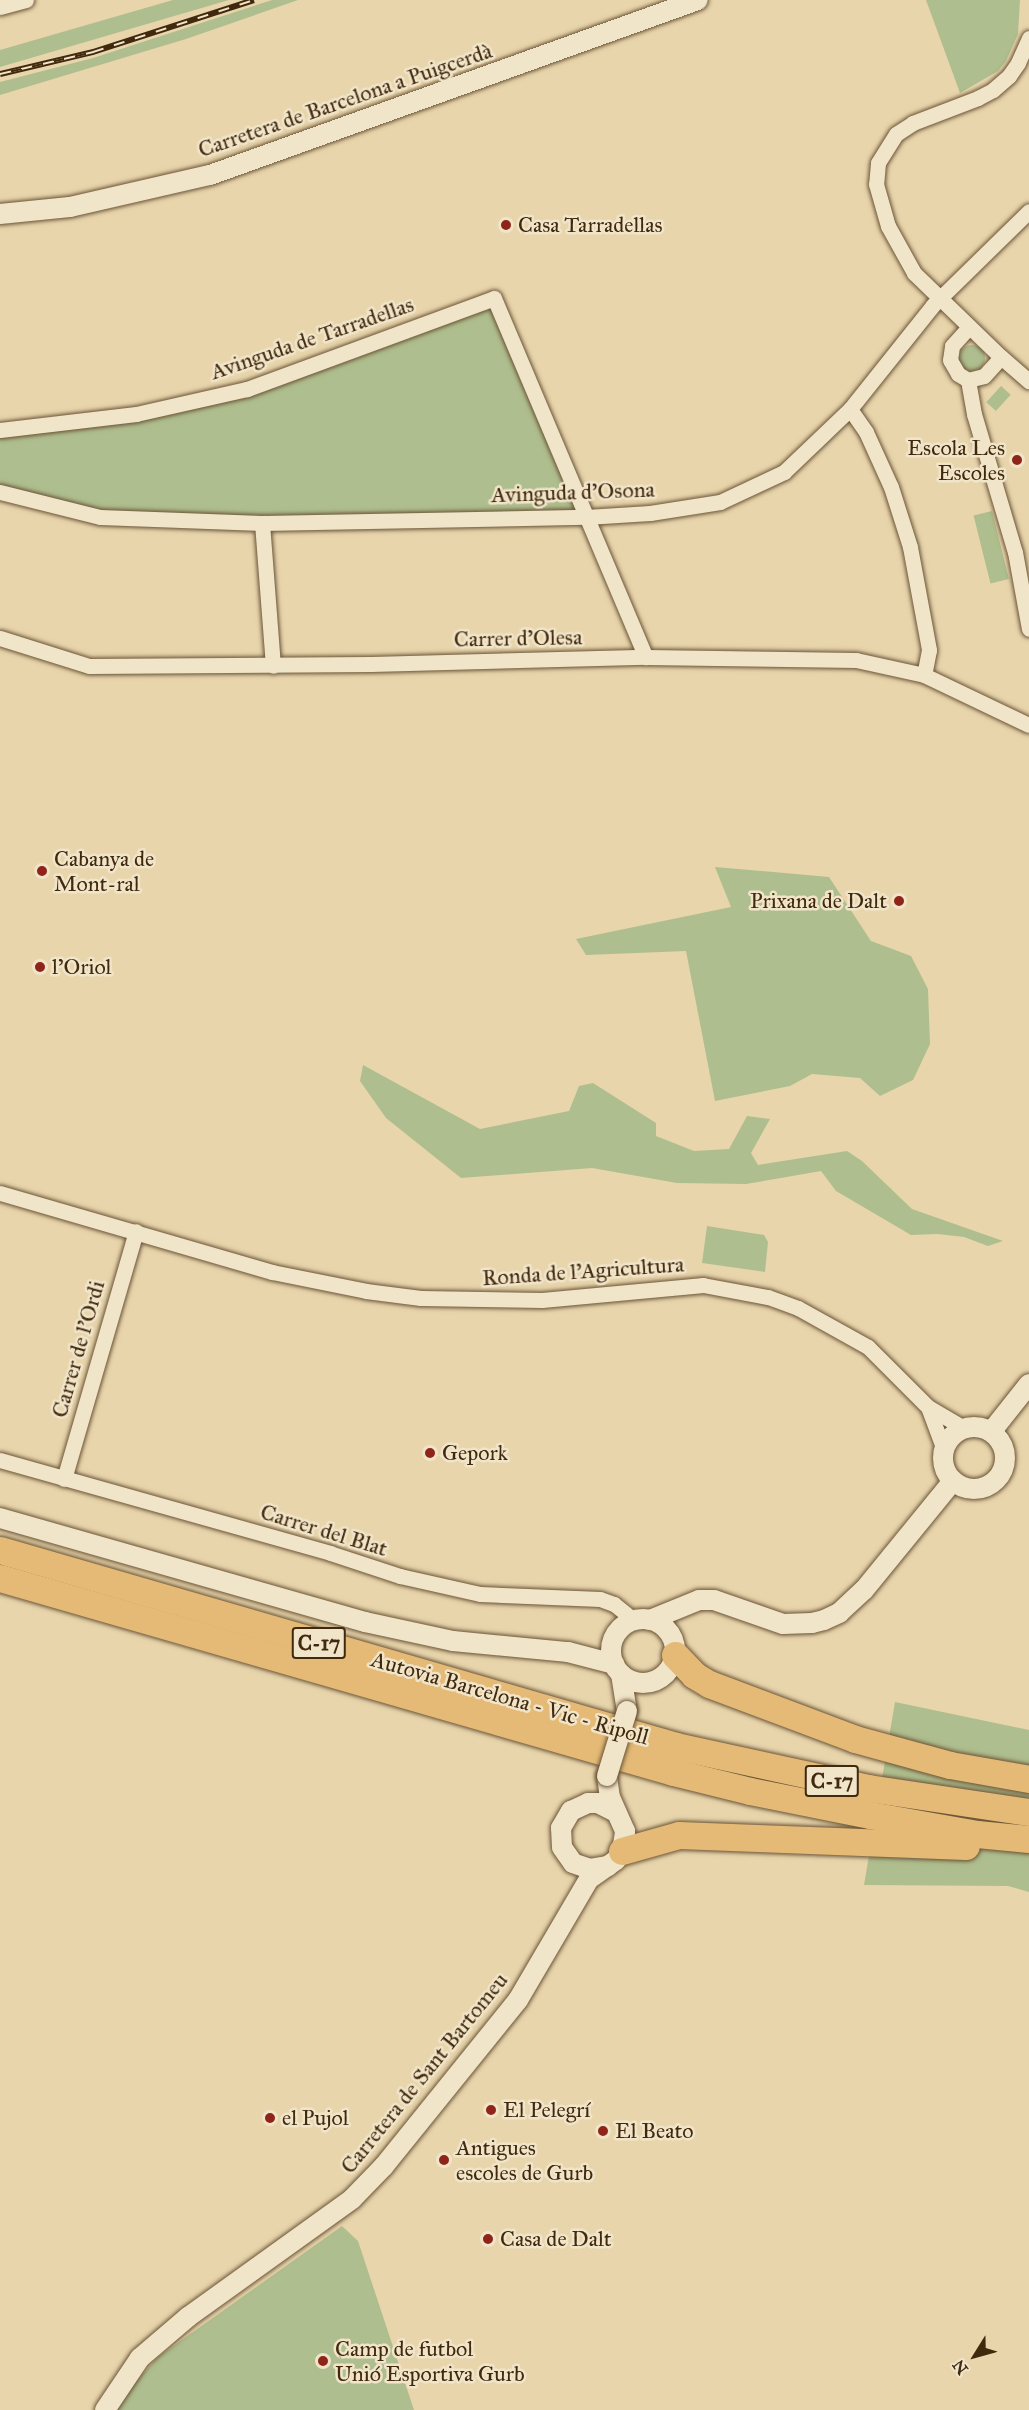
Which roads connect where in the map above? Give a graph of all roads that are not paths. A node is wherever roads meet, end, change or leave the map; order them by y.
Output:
1 (26, 0) edge
2 (698, 0) edge
3 (0, 7) edge
4 (1029, 38) edge
5 (1029, 211) edge
6 (0, 214) edge
7 (940, 298) junction
8 (969, 327) junction
9 (1000, 357) junction
10 (968, 380) junction
11 (1029, 381) edge
12 (850, 410) junction
13 (0, 430) edge
14 (0, 492) edge
15 (586, 517) junction
16 (262, 523) junction
17 (1029, 629) edge
18 (0, 638) edge
19 (646, 657) junction
20 (273, 666) junction
21 (924, 675) junction
22 (1029, 725) edge
23 (0, 1193) edge
24 (136, 1232) junction
25 (1029, 1384) edge
26 (928, 1407) junction
27 (964, 1428) junction
28 (991, 1432) junction
29 (944, 1450) junction
30 (0, 1460) edge
31 (64, 1479) junction
32 (953, 1480) junction
33 (0, 1518) edge
34 (0, 1550) edge
35 (0, 1578) edge
36 (699, 1600) junction
37 (643, 1620) junction
38 (615, 1636) junction
39 (674, 1648) junction
40 (568, 1652) junction
41 (617, 1669) junction
42 (649, 1683) junction
43 (627, 1711) junction
44 (608, 1776) junction
45 (1029, 1779) edge
46 (588, 1803) junction
47 (616, 1812) junction
48 (1029, 1812) edge
49 (977, 1834) junction
50 (1029, 1839) edge
51 (615, 1858) junction
52 (573, 1863) junction
53 (568, 1910) junction
54 (105, 2410) edge

1 - 3 street
2 - 6 street, Carretera de Barcelona a Puigcerdà
4 - 7 street
5 - 7 street, Avinguda d'Osona
7 - 8 street
7 - 12 street, Avinguda d'Osona
8 - 9 street
8 - 10 street
9 - 10 street
9 - 11 street
10 - 17 street
12 - 15 street, Avinguda d'Osona
12 - 21 street
13 - 15 street, Avinguda de Tarradellas
14 - 16 street, Avinguda d'Osona
15 - 16 street, Avinguda d'Osona
15 - 19 street
16 - 20 street
18 - 20 street, Carrer d'Olesa
19 - 20 street, Carrer d'Olesa
19 - 21 street, Carrer d'Olesa
21 - 22 street, Carrer d'Olesa
23 - 24 street, Ronda de l'Agricultura
24 - 26 street, Ronda de l'Agricultura
24 - 31 street, Carrer de l'Ordi
25 - 28 street
26 - 27 street, Ronda de l'Agricultura
26 - 29 street, Ronda de l'Agricultura
27 - 28 street
27 - 29 street
28 - 32 street
29 - 32 street
30 - 31 street, Carrer del Blat
31 - 37 street, Carrer del Blat
32 - 36 street
33 - 40 street
34 - 48 highway, Autovia Barcelona - Vic - Ripoll / C-17
35 - 49 highway, Autovia Barcelona - Vic - Ripoll / C-17
36 - 37 street
36 - 39 street
37 - 38 street
37 - 39 street
38 - 40 street
38 - 41 street
39 - 42 street
39 - 45 highway
40 - 41 street
41 - 42 street
41 - 43 street
42 - 43 street
43 - 44 street, bridge
44 - 46 street
44 - 47 street
46 - 47 street
46 - 52 street
47 - 51 street
49 - 50 highway, Autovia Barcelona - Vic - Ripoll / C-17
49 - 51 highway
51 - 52 street
51 - 53 street
52 - 53 street
53 - 54 street, Carretera de Sant Bartomeu

